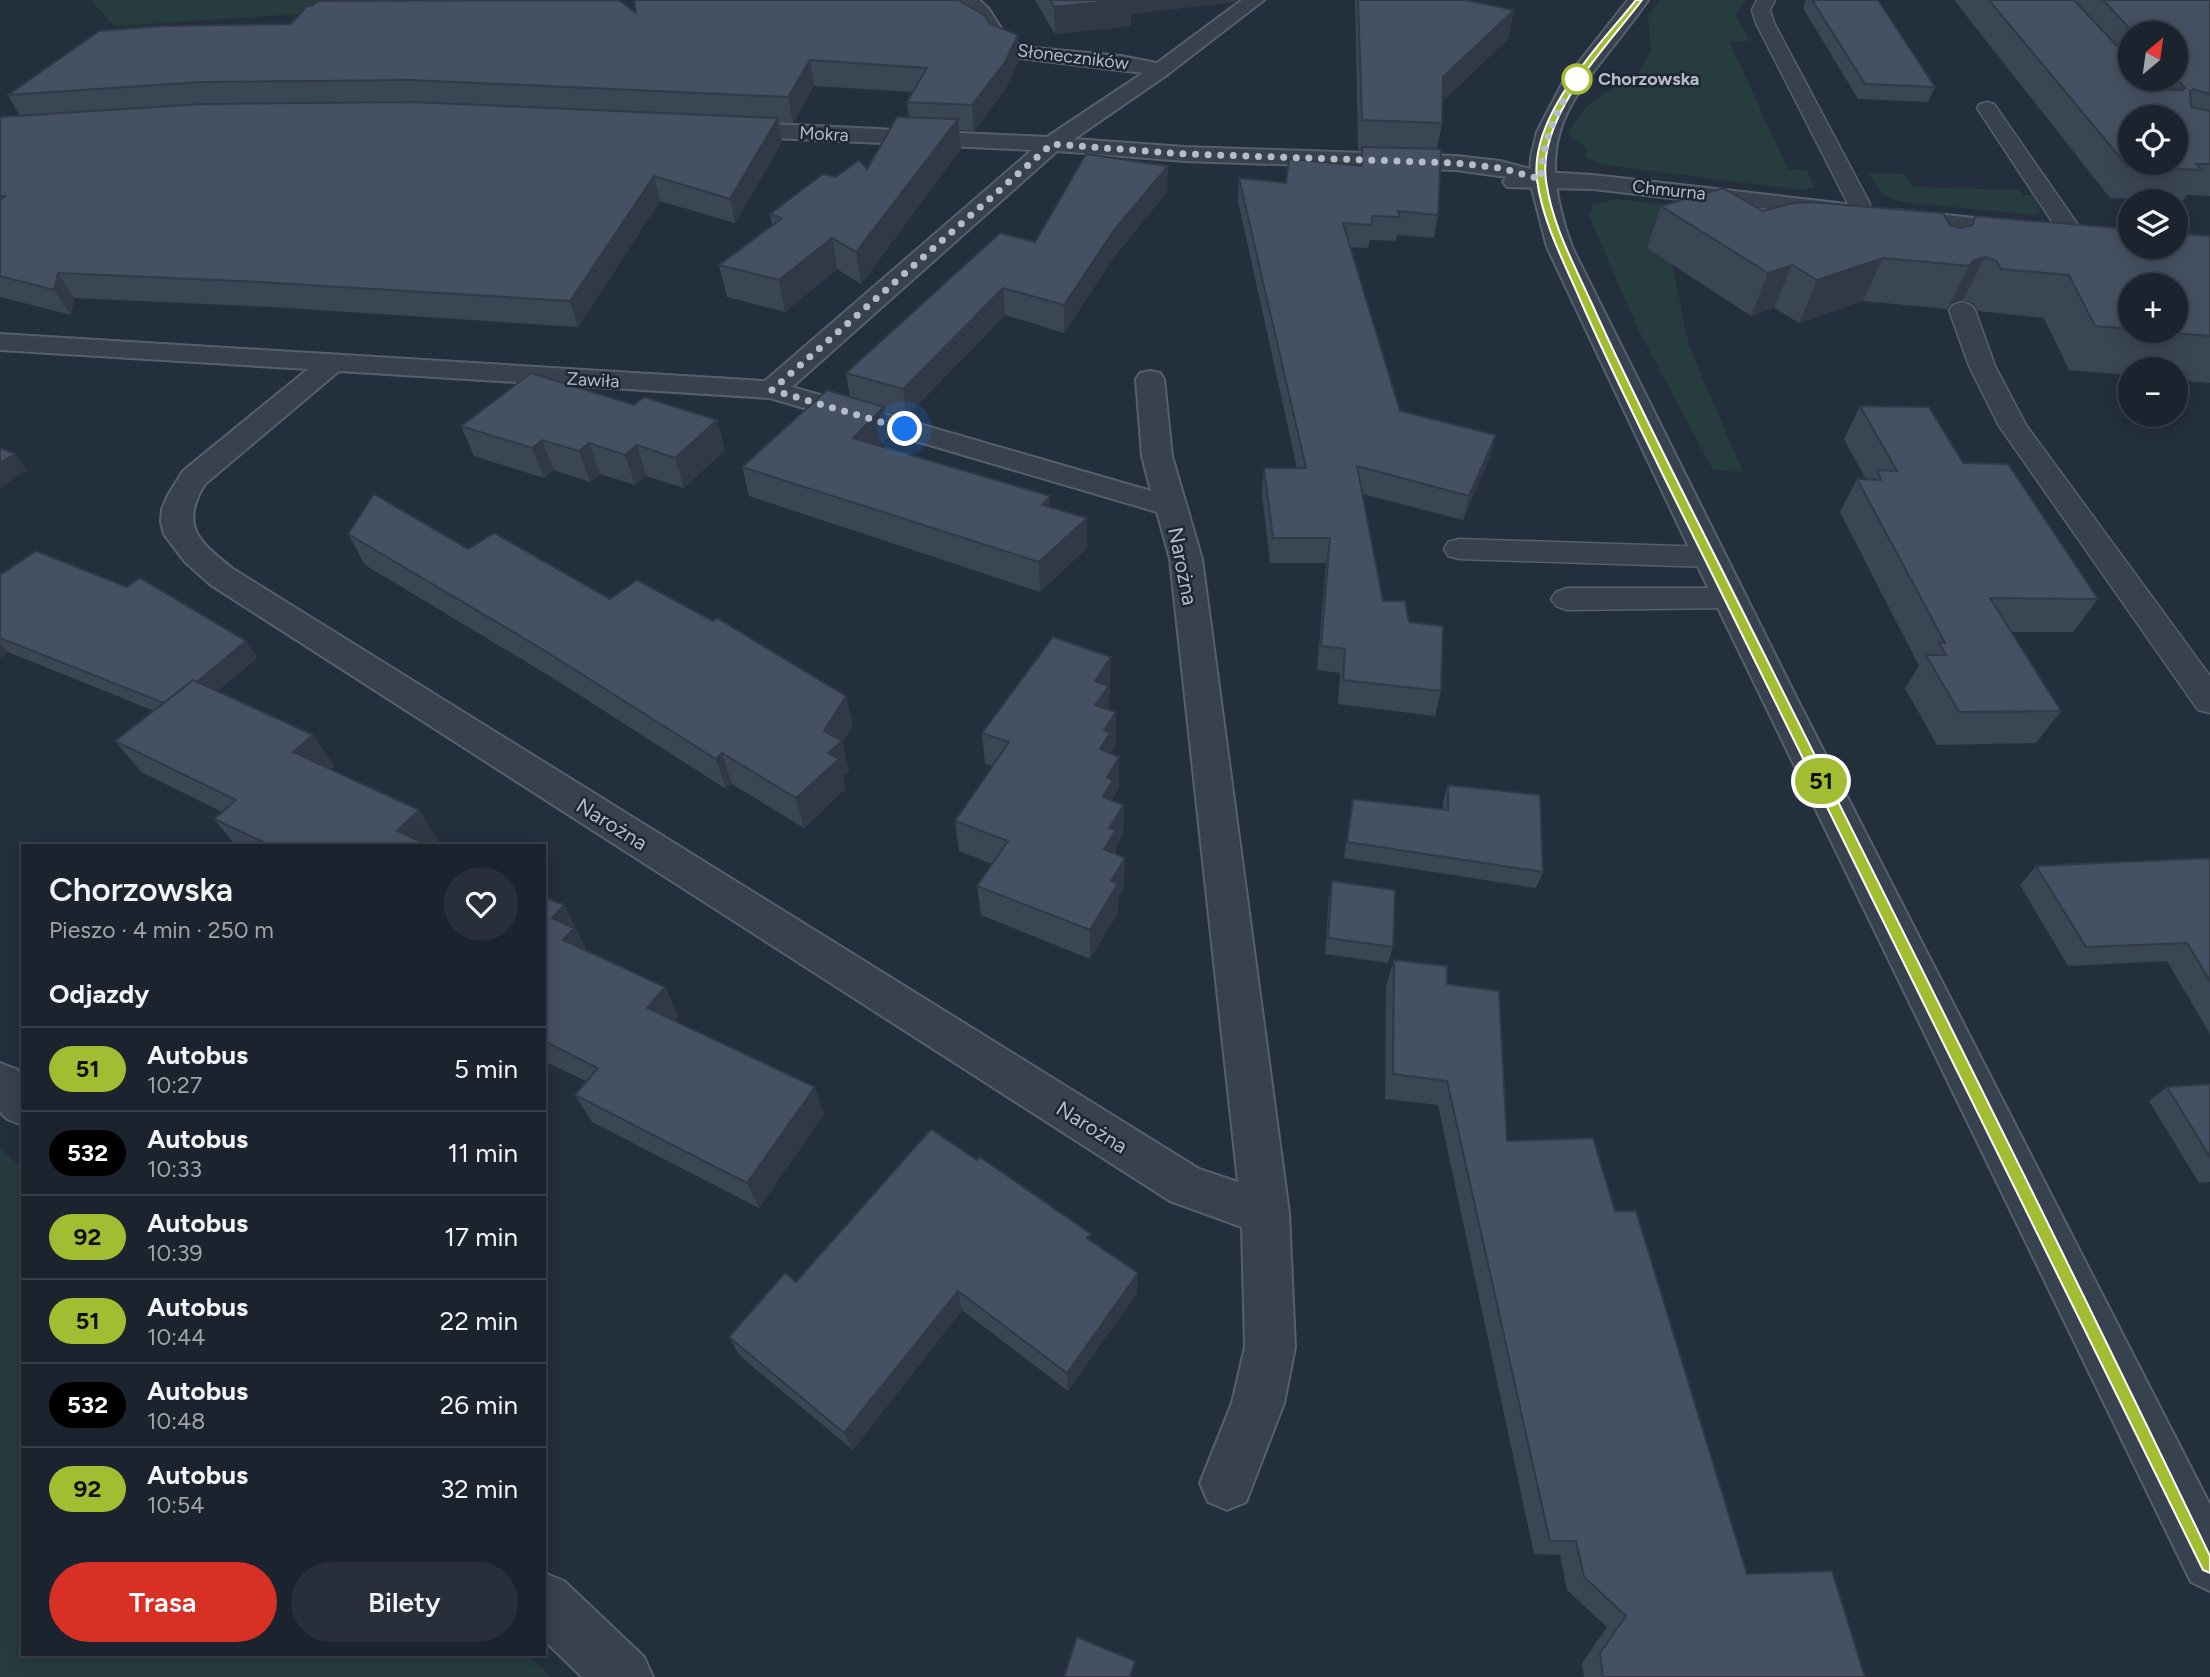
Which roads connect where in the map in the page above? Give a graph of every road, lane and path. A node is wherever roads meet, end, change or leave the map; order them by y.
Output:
1 (1254, 0) edge
2 (1638, 0) edge
3 (1766, 0) edge
4 (980, 3) edge
5 (1161, 70) junction
6 (1987, 107) dead end
7 (709, 128) edge
8 (1052, 144) junction
9 (1541, 179) junction
10 (1860, 212) junction
11 (2085, 236) joint
12 (1962, 310) dead end
13 (0, 342) edge
14 (330, 365) junction
15 (1150, 379) dead end
16 (772, 390) junction
17 (1170, 506) junction
18 (1459, 549) dead end
19 (1710, 557) junction
20 (1730, 598) junction
21 (1567, 599) dead end
22 (2210, 701) edge
23 (0, 1083) edge
24 (21, 1103) edge
25 (1265, 1213) junction
26 (1227, 1483) dead end
27 (2210, 1563) edge
28 (546, 1603) edge
29 (624, 1677) edge

1 - 5 street
2 - 9 street
3 - 10 lane
4 - 5 street, Słoneczników
5 - 8 street
6 - 11 lane
7 - 8 street, Mokra
8 - 9 street, Mokra
8 - 16 street
9 - 10 street, Chmurna
9 - 19 street
10 - 11 street, Chmurna
12 - 22 lane
13 - 14 street, Zawiła
14 - 16 street, Zawiła
14 - 25 street, Narożna
15 - 17 street, Narożna
16 - 17 street, Zawiła
17 - 25 street, Narożna
18 - 19 lane
19 - 20 street
20 - 21 lane
20 - 27 street
23 - 24 street
25 - 26 street, Narożna
28 - 29 street

